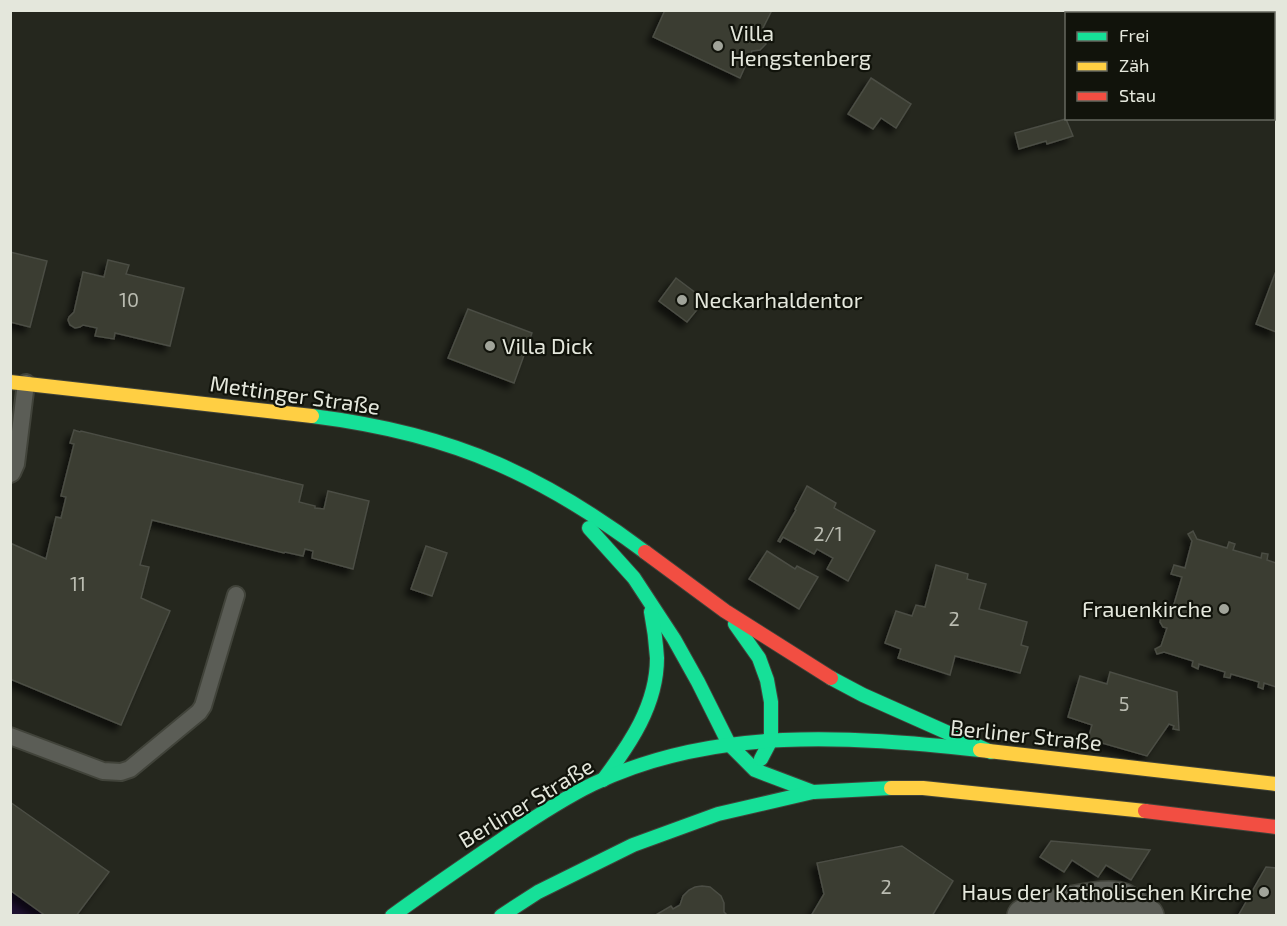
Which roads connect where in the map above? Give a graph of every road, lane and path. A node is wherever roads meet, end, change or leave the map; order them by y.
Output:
1 (18, 382) edge
2 (10, 474) edge
3 (562, 497) junction
4 (236, 595) dead end
5 (648, 598) junction
6 (725, 611) junction
7 (10, 736) edge
8 (771, 740) junction
9 (729, 744) junction
10 (991, 752) junction
11 (752, 775) junction
12 (603, 780) junction
13 (1276, 784) edge
14 (813, 792) junction
15 (733, 797) dead end
16 (718, 814) junction
17 (1276, 827) edge
18 (1134, 907) edge
19 (1034, 912) edge
20 (393, 915) edge
21 (501, 915) edge

1 - 2 lane
1 - 3 main road, Mettinger Straße
3 - 5 main road, Mettinger Straße
3 - 6 main road, Mettinger Straße
4 - 7 lane
5 - 9 main road, Mettinger Straße
5 - 12 main road, Mettinger Straße
6 - 8 main road, Mettinger Straße
6 - 10 main road, Mettinger Straße
8 - 9 main road, Berliner Straße
8 - 10 main road, Berliner Straße
8 - 11 main road
9 - 11 main road
9 - 12 main road, Berliner Straße
10 - 13 main road, Berliner Straße
11 - 14 main road
12 - 20 main road, Berliner Straße
14 - 16 main road
14 - 17 main road
15 - 16 main road
16 - 21 main road
18 - 19 street

